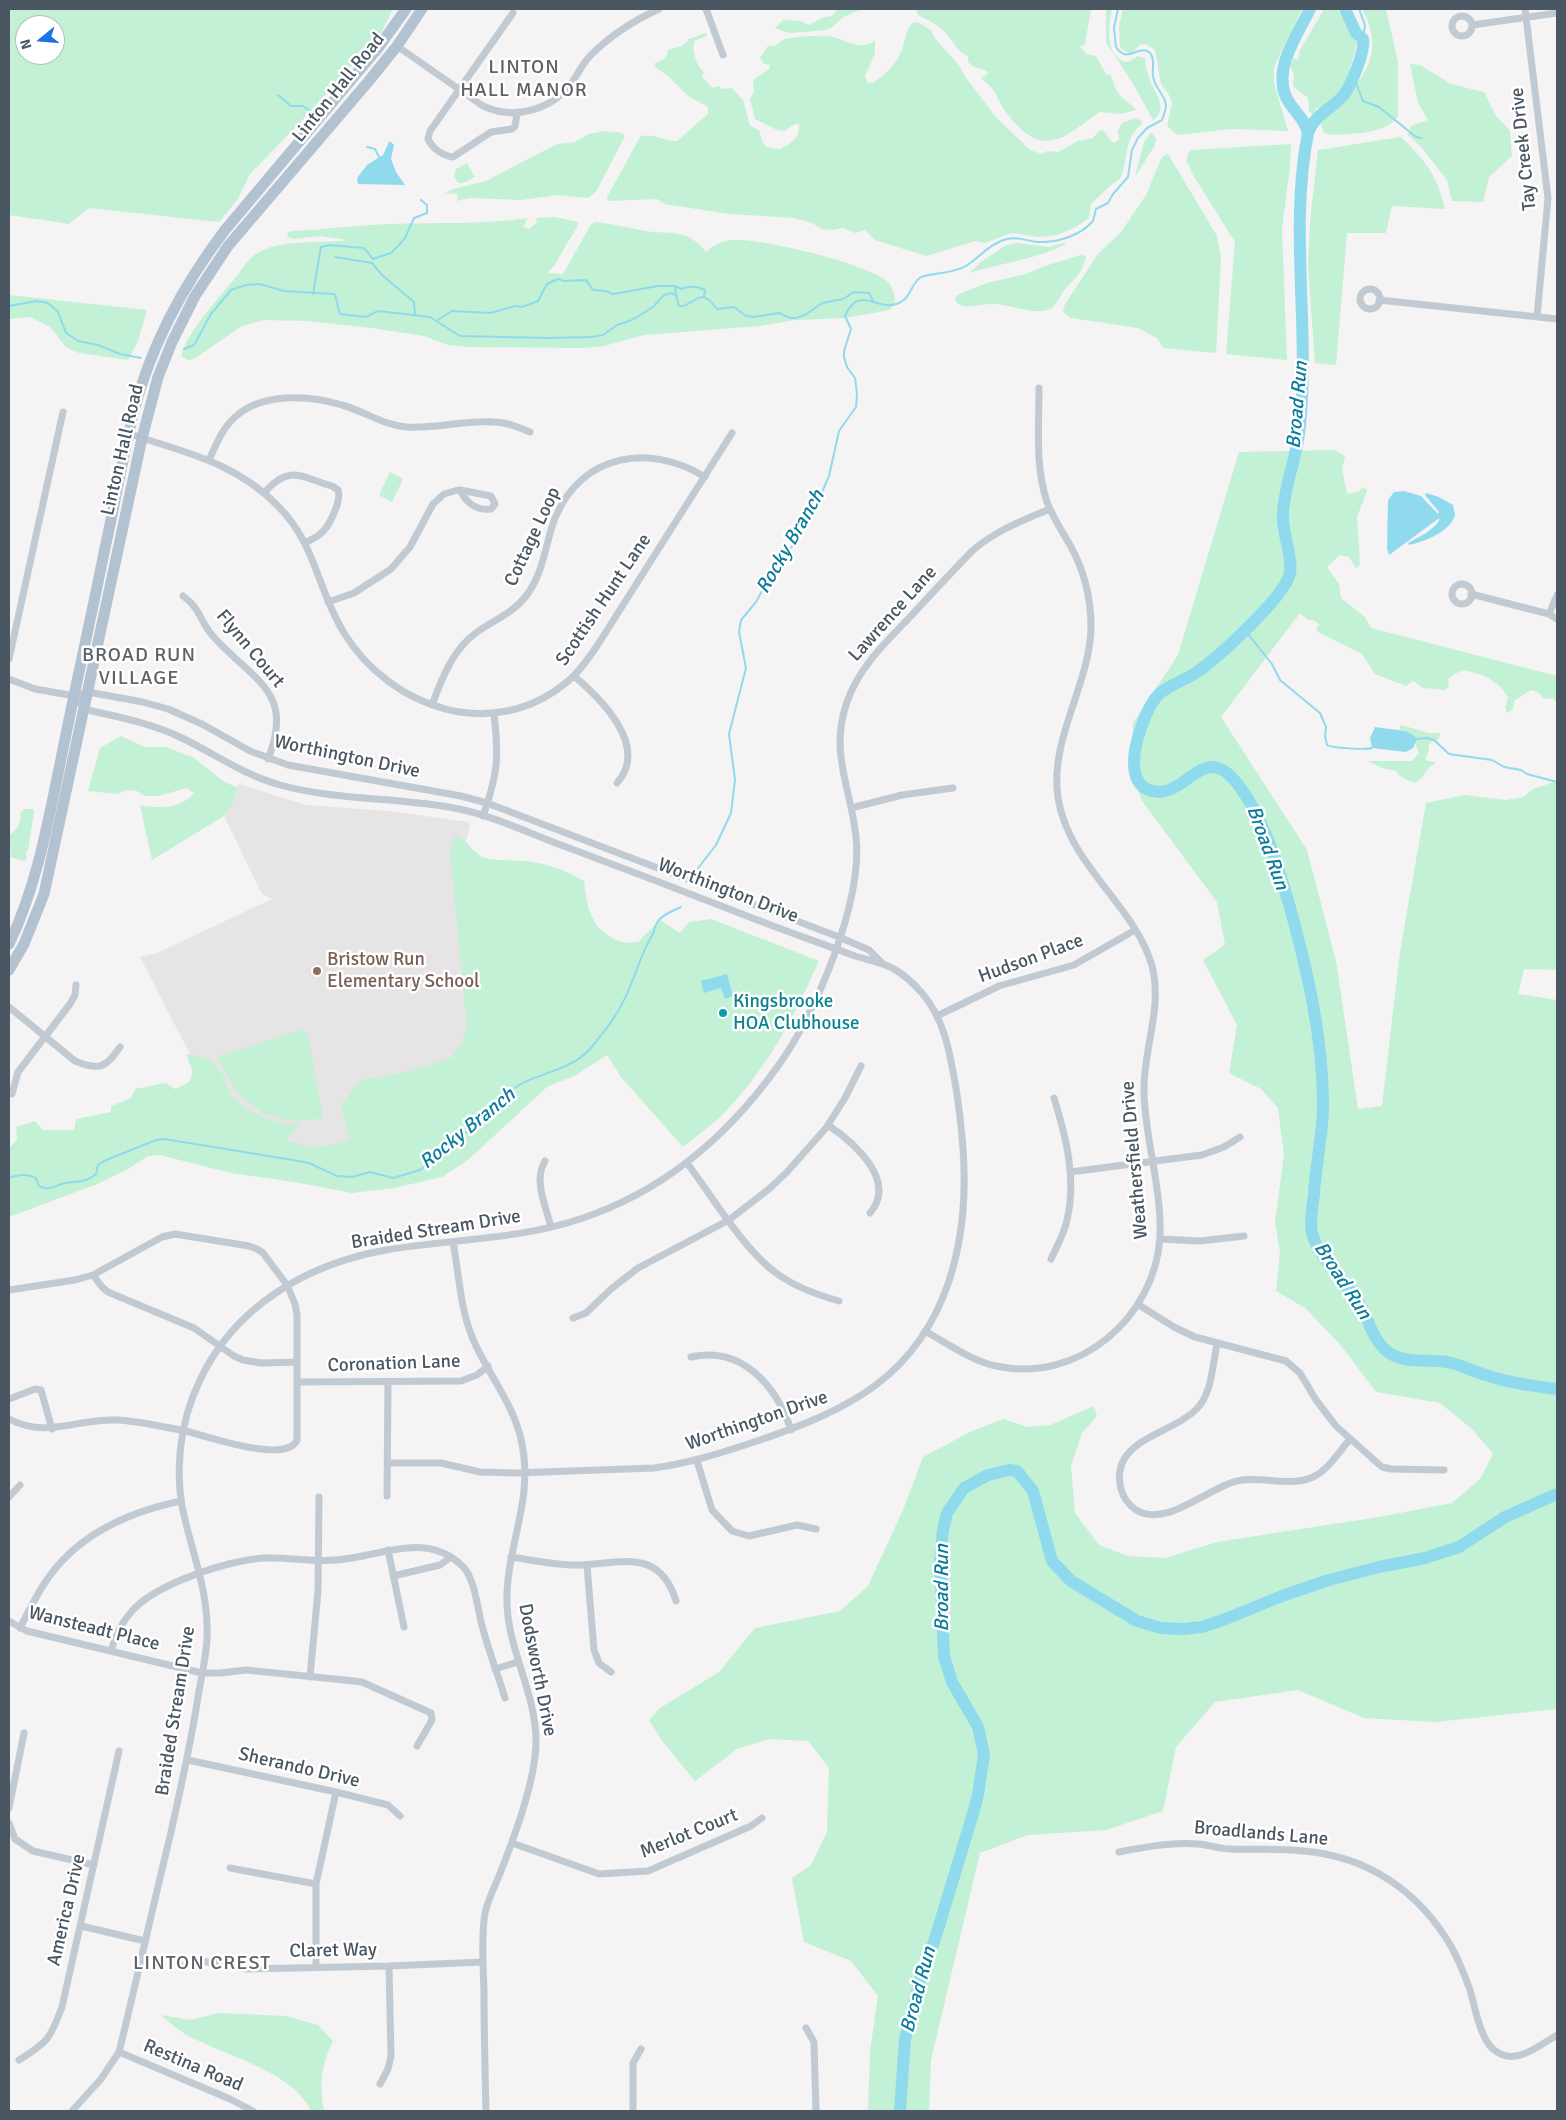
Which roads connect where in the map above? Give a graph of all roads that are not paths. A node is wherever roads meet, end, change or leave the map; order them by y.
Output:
1 (406, 9) edge
2 (422, 9) edge
3 (659, 9) edge
4 (706, 9) edge
5 (1525, 9) edge
6 (513, 13) dead end
7 (1557, 13) edge
8 (1526, 17) junction
9 (1472, 25) dead end
10 (397, 46) junction
11 (723, 55) dead end
12 (459, 90) junction
13 (517, 114) junction
14 (1380, 300) dead end
15 (1538, 317) junction
16 (1557, 319) edge
17 (1040, 388) dead end
18 (63, 412) dead end
19 (530, 432) dead end
20 (130, 434) junction
21 (732, 434) dead end
22 (142, 438) junction
23 (209, 460) junction
24 (705, 477) junction
25 (460, 490) junction
26 (264, 492) junction
27 (1050, 509) junction
28 (305, 543) junction
29 (1471, 594) dead end
30 (1557, 595) edge
31 (183, 596) dead end
32 (328, 602) junction
33 (1549, 614) junction
34 (1557, 619) edge
35 (9, 659) edge
36 (574, 676) junction
37 (9, 680) edge
38 (88, 692) junction
39 (75, 696) junction
40 (432, 705) junction
41 (84, 709) junction
42 (494, 714) junction
43 (268, 759) junction
44 (618, 783) dead end
45 (953, 788) dead end
46 (487, 803) junction
47 (850, 808) junction
48 (483, 816) junction
49 (1135, 930) junction
50 (839, 937) junction
51 (9, 944) edge
52 (835, 948) junction
53 (882, 963) junction
54 (9, 970) edge
55 (76, 985) dead end
56 (9, 1007) edge
57 (937, 1016) junction
58 (44, 1036) junction
59 (120, 1046) dead end
60 (861, 1066) dead end
61 (12, 1094) dead end
62 (1054, 1098) dead end
63 (828, 1125) junction
64 (1240, 1137) dead end
65 (545, 1161) dead end
66 (1152, 1162) junction
67 (687, 1163) junction
68 (1070, 1172) junction
69 (870, 1214) dead end
70 (729, 1220) junction
71 (551, 1227) junction
72 (1244, 1236) dead end
73 (1160, 1239) junction
74 (454, 1242) junction
75 (1051, 1259) dead end
76 (93, 1275) junction
77 (286, 1285) junction
78 (9, 1290) edge
79 (839, 1301) dead end
80 (1139, 1305) junction
81 (573, 1318) dead end
82 (925, 1331) junction
83 (1217, 1344) junction
84 (221, 1346) junction
85 (691, 1357) dead end
86 (297, 1362) junction
87 (488, 1366) junction
88 (298, 1382) junction
89 (388, 1382) junction
90 (9, 1398) edge
91 (9, 1419) edge
92 (52, 1429) junction
93 (791, 1430) junction
94 (184, 1431) junction
95 (1350, 1440) junction
96 (696, 1461) junction
97 (387, 1463) junction
98 (1444, 1470) dead end
99 (526, 1472) junction
100 (20, 1485) dead end
101 (387, 1496) dead end
102 (9, 1497) edge
103 (319, 1497) dead end
104 (181, 1501) junction
105 (816, 1529) dead end
106 (388, 1550) junction
107 (511, 1556) junction
108 (451, 1557) junction
109 (319, 1560) junction
110 (587, 1564) junction
111 (201, 1573) junction
112 (393, 1576) junction
113 (676, 1600) dead end
114 (9, 1621) edge
115 (404, 1627) dead end
116 (20, 1628) junction
117 (111, 1651) junction
118 (518, 1662) junction
119 (496, 1669) junction
120 (611, 1672) dead end
121 (202, 1673) junction
122 (310, 1677) junction
123 (505, 1698) dead end
124 (24, 1733) dead end
125 (417, 1746) dead end
126 (119, 1751) dead end
127 (188, 1760) junction
128 (336, 1792) junction
129 (9, 1808) edge
130 (400, 1816) dead end
131 (762, 1818) dead end
132 (9, 1823) edge
133 (512, 1843) junction
134 (1119, 1852) dead end
135 (94, 1865) junction
136 (230, 1868) dead end
137 (316, 1884) junction
138 (81, 1926) junction
139 (145, 1941) junction
140 (483, 1962) junction
141 (184, 1965) dead end
142 (389, 1966) junction
143 (316, 1967) junction
144 (806, 2028) dead end
145 (1557, 2035) edge
146 (641, 2049) dead end
147 (119, 2052) junction
148 (18, 2060) dead end
149 (380, 2084) dead end
150 (72, 2111) edge
151 (253, 2111) edge
152 (486, 2111) edge
153 (633, 2111) edge
154 (816, 2111) edge

1 - 20 main road, Linton Hall Road
2 - 10 main road, Linton Hall Road
3 - 13 street
4 - 11 street
5 - 8 street, Tay Creek Drive
6 - 12 street
7 - 8 street
8 - 9 street
8 - 15 street, Tay Creek Drive
10 - 12 street
10 - 22 main road, Linton Hall Road
12 - 13 street
12 - 13 street
14 - 15 street
15 - 16 street
17 - 27 street, Weathersfield Drive
18 - 35 street
19 - 23 street
20 - 22 street, Scottish Hunt Lane
20 - 39 main road, Linton Hall Road
21 - 24 street, Scottish Hunt Lane
22 - 23 street, Scottish Hunt Lane
22 - 38 main road, Linton Hall Road
23 - 26 street, Scottish Hunt Lane
24 - 36 street, Scottish Hunt Lane
24 - 40 street, Cottage Loop
25 - 25 street
25 - 32 street
26 - 28 street, Scottish Hunt Lane
26 - 28 street
27 - 47 street, Lawrence Lane
27 - 49 street, Weathersfield Drive
28 - 32 street, Scottish Hunt Lane
29 - 33 street
30 - 33 street
31 - 43 street, Flynn Court
32 - 40 street, Scottish Hunt Lane
33 - 34 street
36 - 42 street, Scottish Hunt Lane
36 - 44 street
37 - 39 street
38 - 39 street, Worthington Drive
38 - 41 main road, Linton Hall Road
38 - 43 street, Worthington Drive
39 - 41 street
39 - 51 main road, Linton Hall Road
40 - 42 street, Scottish Hunt Lane
41 - 48 street, Worthington Drive
41 - 54 main road, Linton Hall Road
42 - 46 street
43 - 46 street, Worthington Drive
45 - 47 street
46 - 48 street
46 - 50 street, Worthington Drive
47 - 50 street, Lawrence Lane
48 - 52 street, Worthington Drive
49 - 57 street, Hudson Place
49 - 66 street, Weathersfield Drive
50 - 52 street, Braided Stream Drive
50 - 53 street, Worthington Drive
52 - 53 street, Worthington Drive
52 - 67 street, Braided Stream Drive
53 - 57 street, Worthington Drive
55 - 58 street
56 - 58 street
57 - 82 street, Worthington Drive
58 - 59 street
58 - 61 street
60 - 63 street
62 - 68 street
63 - 69 street
63 - 70 street
64 - 66 street
65 - 71 street
66 - 68 street
66 - 73 street, Weathersfield Drive
67 - 70 street
67 - 71 street, Braided Stream Drive
68 - 75 street
70 - 79 street
70 - 81 street
71 - 74 street, Braided Stream Drive
72 - 73 street
73 - 80 street, Weathersfield Drive
74 - 77 street, Braided Stream Drive
74 - 87 street, Dodsworth Drive
76 - 77 street
76 - 78 street
76 - 84 street
77 - 84 street, Braided Stream Drive
77 - 86 street
80 - 82 street, Weathersfield Drive
80 - 83 street
82 - 93 street, Worthington Drive
83 - 95 street
83 - 95 street
84 - 86 street
84 - 94 street, Braided Stream Drive
85 - 93 street
86 - 88 street
87 - 89 street, Coronation Lane
87 - 99 street, Dodsworth Drive
88 - 89 street, Coronation Lane
88 - 94 street
89 - 97 street
90 - 92 street
91 - 92 street
92 - 94 street
93 - 96 street, Worthington Drive
94 - 104 street, Braided Stream Drive
95 - 98 street
96 - 99 street, Worthington Drive
96 - 105 street
97 - 99 street, Worthington Drive
97 - 101 street
99 - 107 street, Dodsworth Drive
100 - 102 street
103 - 109 street
104 - 111 street, Braided Stream Drive
104 - 116 street
106 - 108 street
106 - 109 street
106 - 112 street
107 - 110 street
107 - 118 street, Dodsworth Drive
108 - 112 street
108 - 119 street
109 - 111 street
109 - 122 street
110 - 113 street
110 - 120 street
111 - 117 street
111 - 121 street, Braided Stream Drive
112 - 115 street
114 - 116 street, Wansteadt Place
116 - 117 street, Wansteadt Place
117 - 121 street, Wansteadt Place
118 - 119 street
118 - 133 street, Dodsworth Drive
119 - 123 street
121 - 122 street, Wansteadt Place
121 - 127 street, Braided Stream Drive
122 - 125 street, Wansteadt Place
124 - 129 street
126 - 135 street, America Drive
127 - 128 street, Sherando Drive
127 - 139 street, Braided Stream Drive
128 - 130 street, Sherando Drive
128 - 137 street
131 - 133 street, Merlot Court
132 - 135 street
133 - 140 street, Dodsworth Drive
134 - 145 street, Broadlands Lane
135 - 138 street, America Drive
136 - 137 street
137 - 143 street
138 - 139 street
138 - 148 street, America Drive
139 - 147 street, Braided Stream Drive
140 - 142 street, Claret Way
140 - 152 street, Dodsworth Drive
141 - 143 street, Claret Way
142 - 143 street, Claret Way
142 - 149 street
144 - 154 street
146 - 153 street
147 - 150 street, Braided Stream Drive
147 - 151 street, Restina Road

